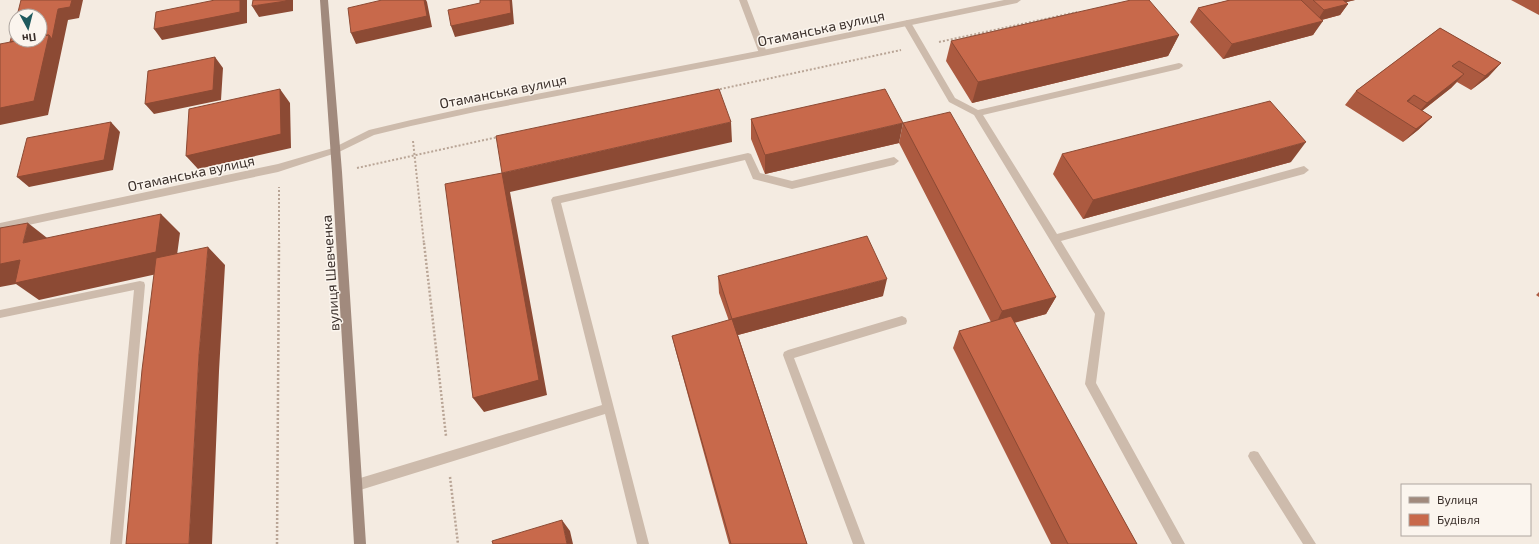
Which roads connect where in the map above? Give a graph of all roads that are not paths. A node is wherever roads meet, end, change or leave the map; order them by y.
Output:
1 (324, 0) edge
2 (743, 0) edge
3 (1017, 0) edge
4 (907, 23) junction
5 (763, 53) junction
6 (1179, 66) dead end
7 (977, 113) junction
8 (336, 150) junction
9 (894, 162) dead end
10 (1304, 170) dead end
11 (0, 226) edge
12 (1054, 239) junction
13 (0, 314) edge
14 (902, 321) dead end
15 (608, 408) junction
16 (1254, 456) dead end
17 (357, 486) junction
18 (116, 544) edge
19 (360, 544) edge
20 (643, 544) edge
21 (860, 544) edge
22 (1179, 544) edge
23 (1310, 544) edge

1 - 8 street, вулиця Шевченка
2 - 5 street
3 - 4 street, Отаманська вулиця
4 - 5 street, Отаманська вулиця
4 - 7 street
5 - 8 street, Отаманська вулиця
6 - 7 street
7 - 12 street
8 - 11 street, Отаманська вулиця
8 - 17 street, вулиця Шевченка
9 - 15 street
10 - 12 street
12 - 22 street
13 - 18 street
14 - 21 street
15 - 17 street
15 - 20 street
16 - 23 street
17 - 19 street, вулиця Шевченка

